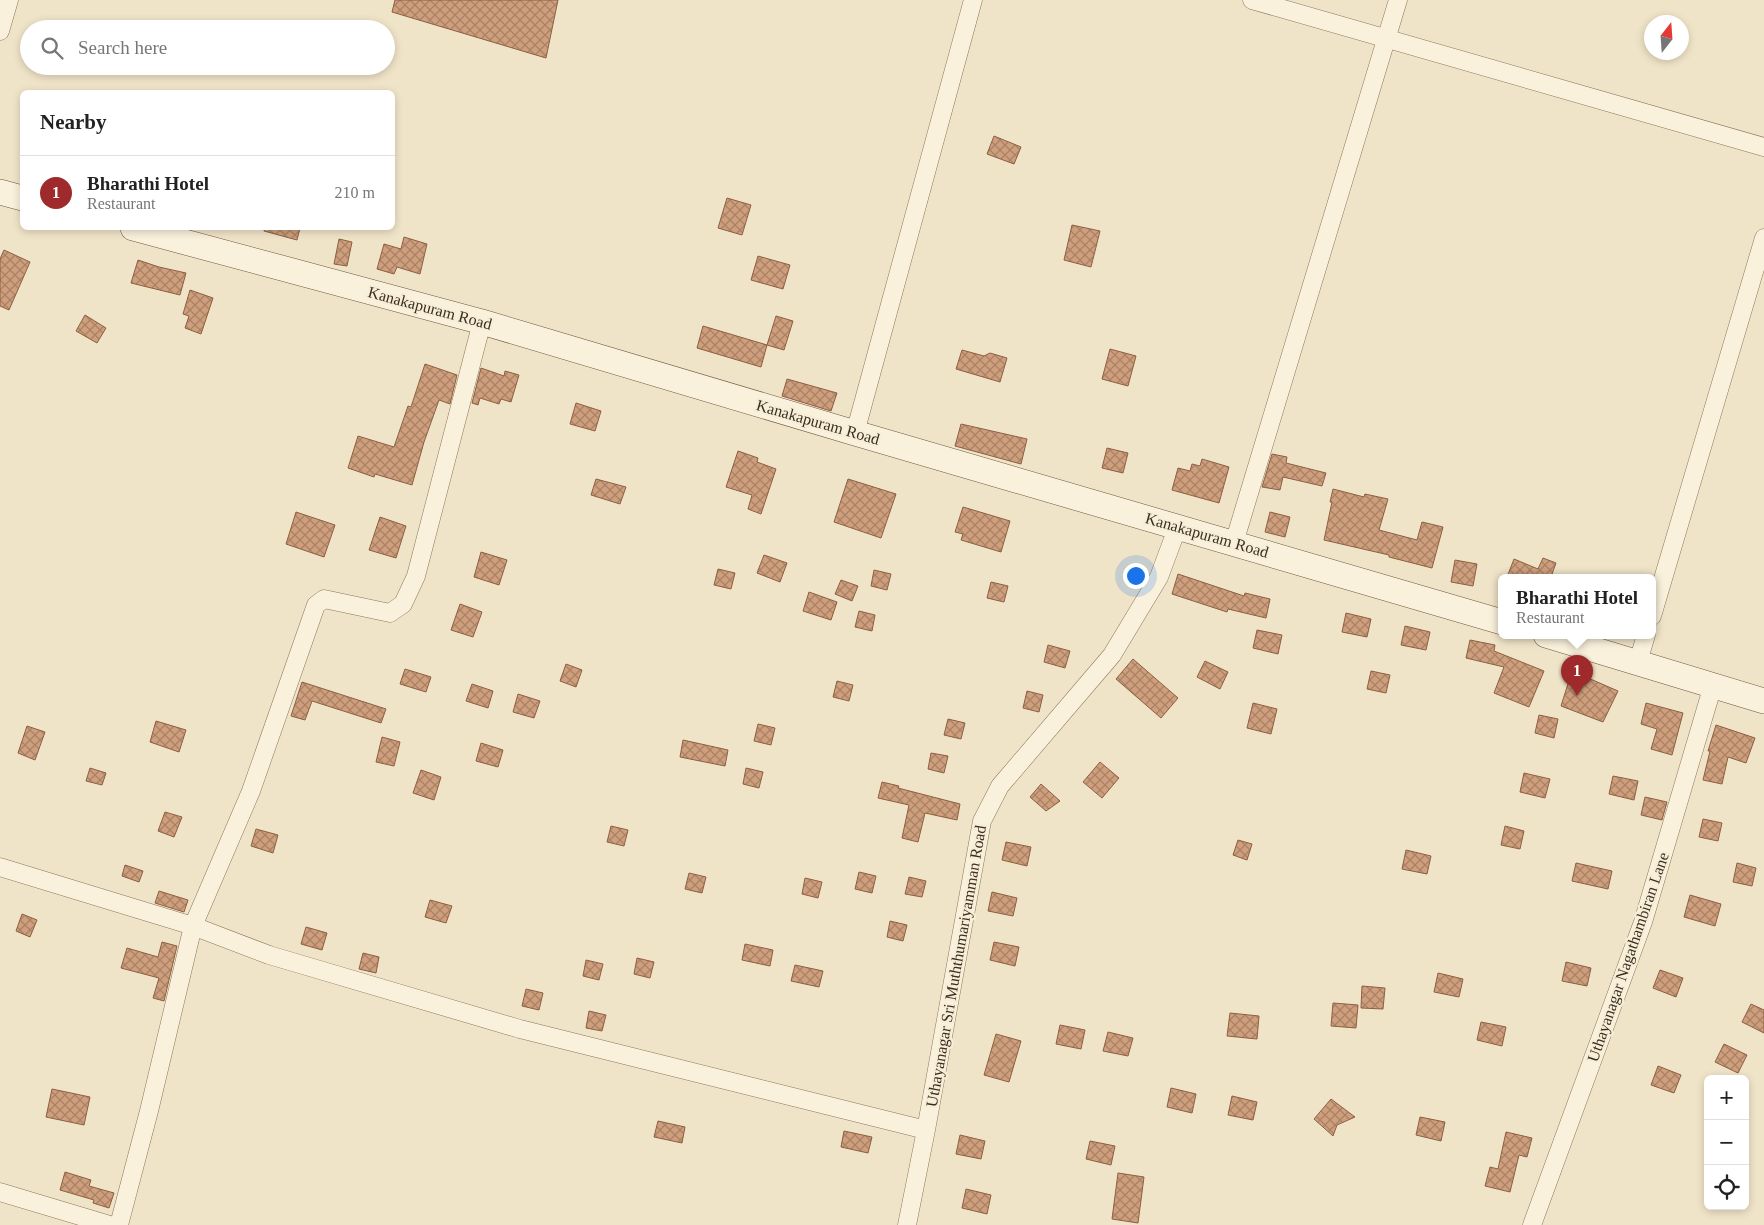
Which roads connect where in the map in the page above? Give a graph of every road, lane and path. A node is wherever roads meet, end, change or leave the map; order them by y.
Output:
1 (9, 0) edge
2 (974, 0) edge
3 (1252, 0) edge
4 (1398, 0) edge
5 (0, 31) edge
6 (1386, 38) junction
7 (1764, 147) edge
8 (0, 192) edge
9 (20, 197) edge
10 (140, 230) edge
11 (1764, 238) edge
12 (482, 322) junction
13 (855, 433) junction
14 (1178, 526) junction
15 (1234, 542) junction
16 (1656, 602) edge
17 (1498, 621) edge
18 (1560, 639) edge
19 (1645, 639) edge
20 (1638, 662) junction
21 (1713, 685) junction
22 (1764, 701) edge
23 (0, 867) edge
24 (193, 926) junction
25 (926, 1130) junction
26 (0, 1192) edge
27 (110, 1225) edge
28 (118, 1225) edge
29 (907, 1225) edge
30 (1532, 1225) edge

1 - 5 street
2 - 13 street
3 - 6 street
4 - 6 street
6 - 7 street
6 - 15 street
8 - 9 street
10 - 12 street, Kanakapuram Road
11 - 16 street
12 - 13 street, Kanakapuram Road
12 - 24 street
13 - 14 street, Kanakapuram Road
14 - 15 street, Kanakapuram Road
14 - 25 street, Uthayanagar Sri Muththumariyamman Road
15 - 17 street, Kanakapuram Road
18 - 20 street
19 - 20 street
20 - 21 street
21 - 22 street
21 - 30 street, Uthayanagar Nagathambiran Lane
23 - 24 street
24 - 25 street
24 - 28 street
25 - 29 street, Uthayanagar Sri Muththumariyamman Road
26 - 27 street

